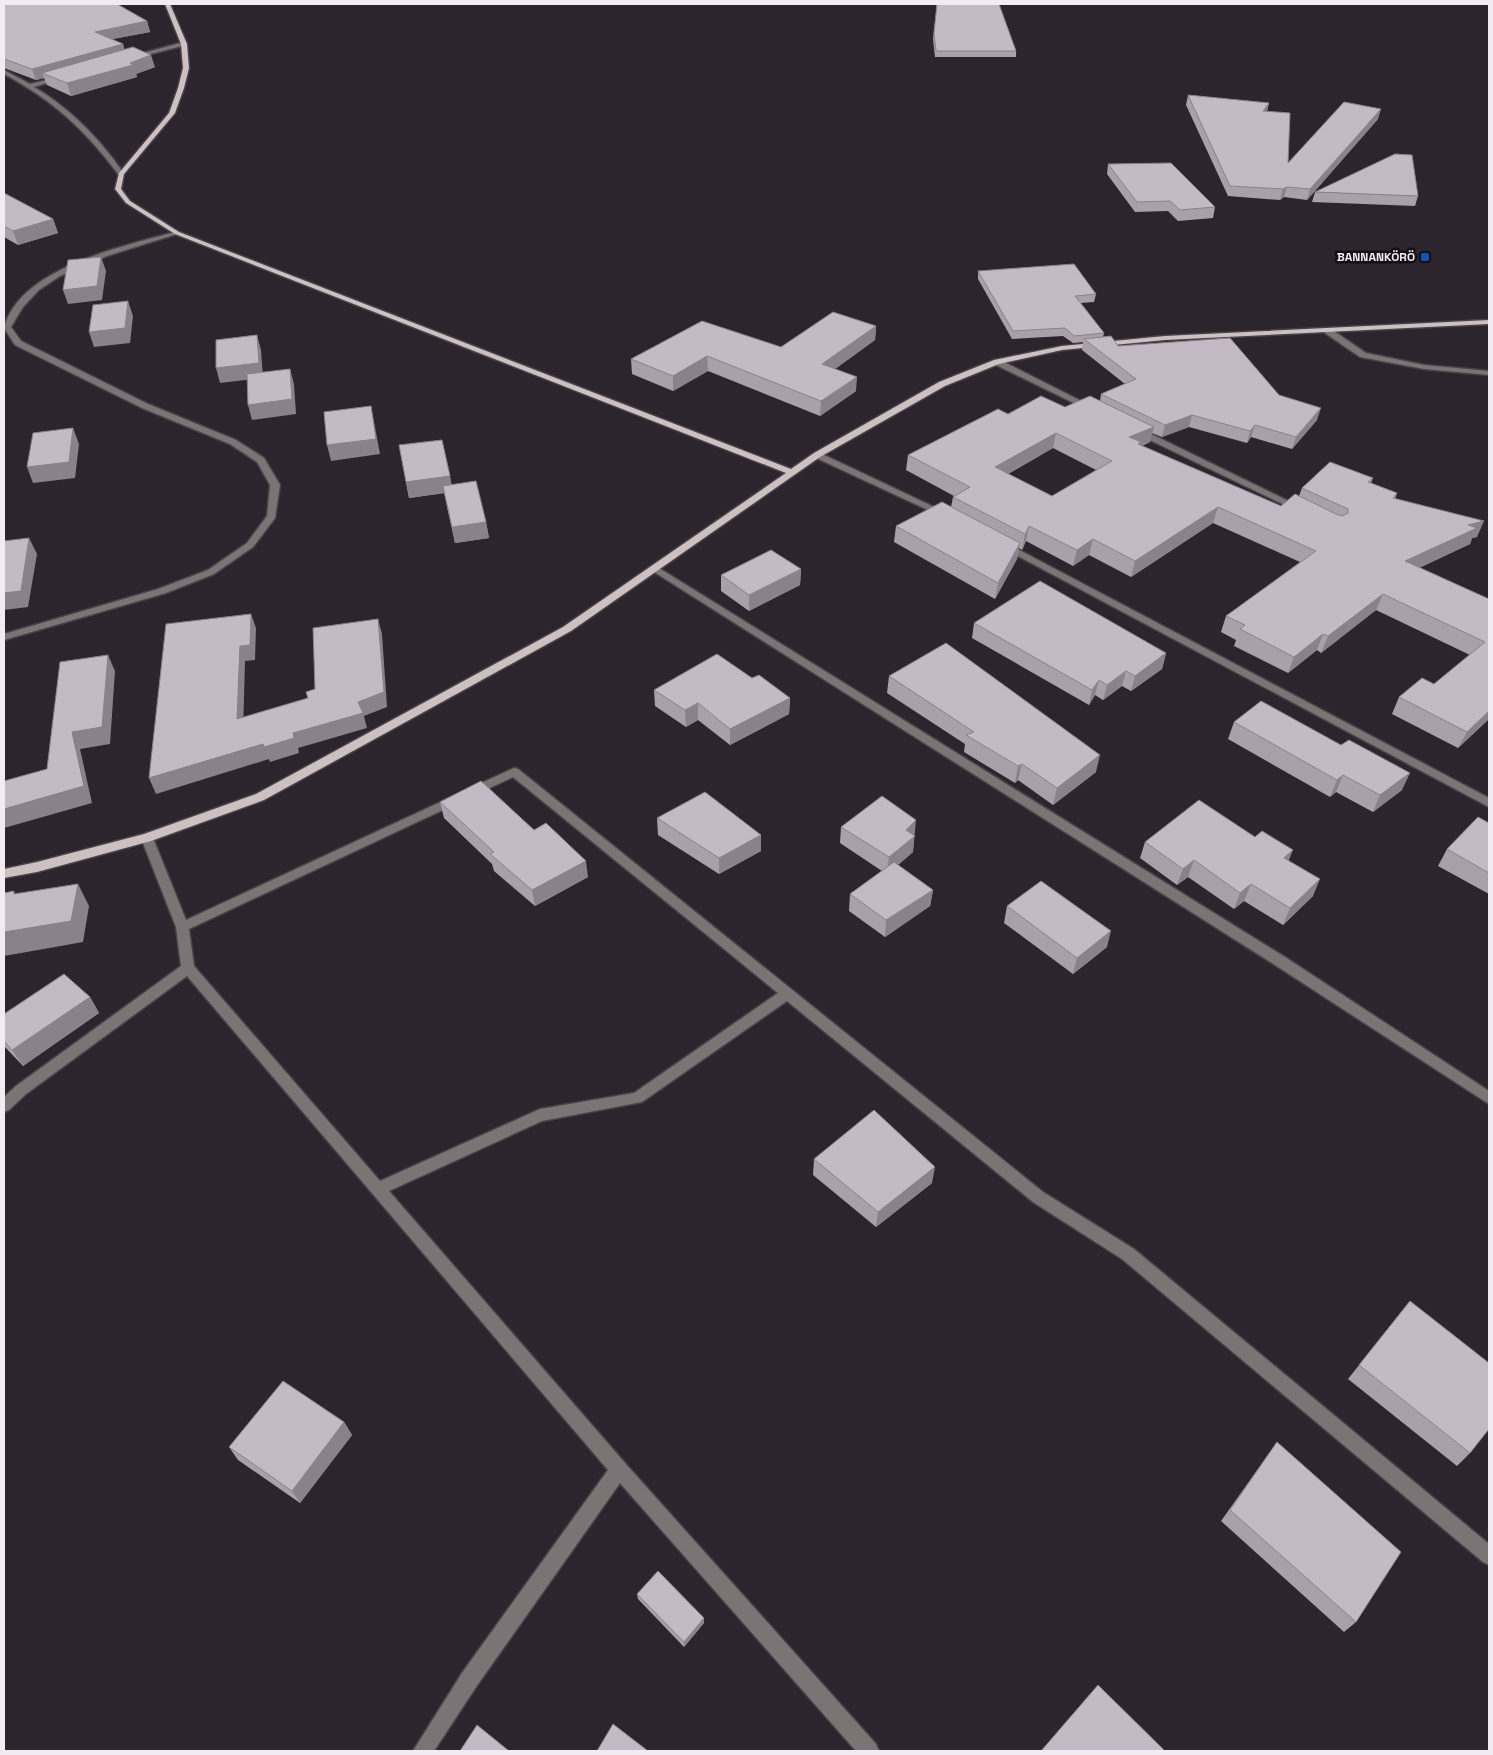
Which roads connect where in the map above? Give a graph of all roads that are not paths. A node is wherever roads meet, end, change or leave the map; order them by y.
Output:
1 (167, 4) edge
2 (184, 44) junction
3 (123, 59) edge
4 (4, 72) edge
5 (65, 76) edge
6 (30, 86) junction
7 (121, 174) junction
8 (177, 233) junction
9 (1489, 322) edge
10 (5, 327) edge
11 (1328, 331) junction
12 (997, 362) junction
13 (1489, 373) edge
14 (1104, 414) edge
15 (1131, 427) edge
16 (817, 455) junction
17 (792, 472) junction
18 (1309, 514) edge
19 (960, 522) edge
20 (996, 541) edge
21 (654, 568) junction
22 (4, 637) edge
23 (1489, 804) edge
24 (147, 838) junction
25 (4, 873) edge
26 (182, 927) junction
27 (188, 968) junction
28 (787, 994) junction
29 (1489, 1098) edge
30 (4, 1106) edge
31 (378, 1189) junction
32 (620, 1470) junction
33 (1489, 1556) edge
34 (423, 1751) edge
35 (869, 1751) edge

1 - 2 main road
2 - 3 street
2 - 7 main road
4 - 6 street
5 - 6 street
6 - 7 street
7 - 8 main road
8 - 10 street
8 - 17 main road
9 - 11 main road
10 - 22 street
11 - 12 main road
11 - 13 street
12 - 14 street
12 - 16 main road
15 - 18 street
16 - 17 main road
16 - 19 street
17 - 21 main road
20 - 23 street
21 - 24 main road
21 - 29 street
24 - 25 main road
24 - 26 street
26 - 27 street
26 - 28 street
27 - 30 street
27 - 31 street
28 - 31 street
28 - 33 street
31 - 32 street
32 - 34 street
32 - 35 street

